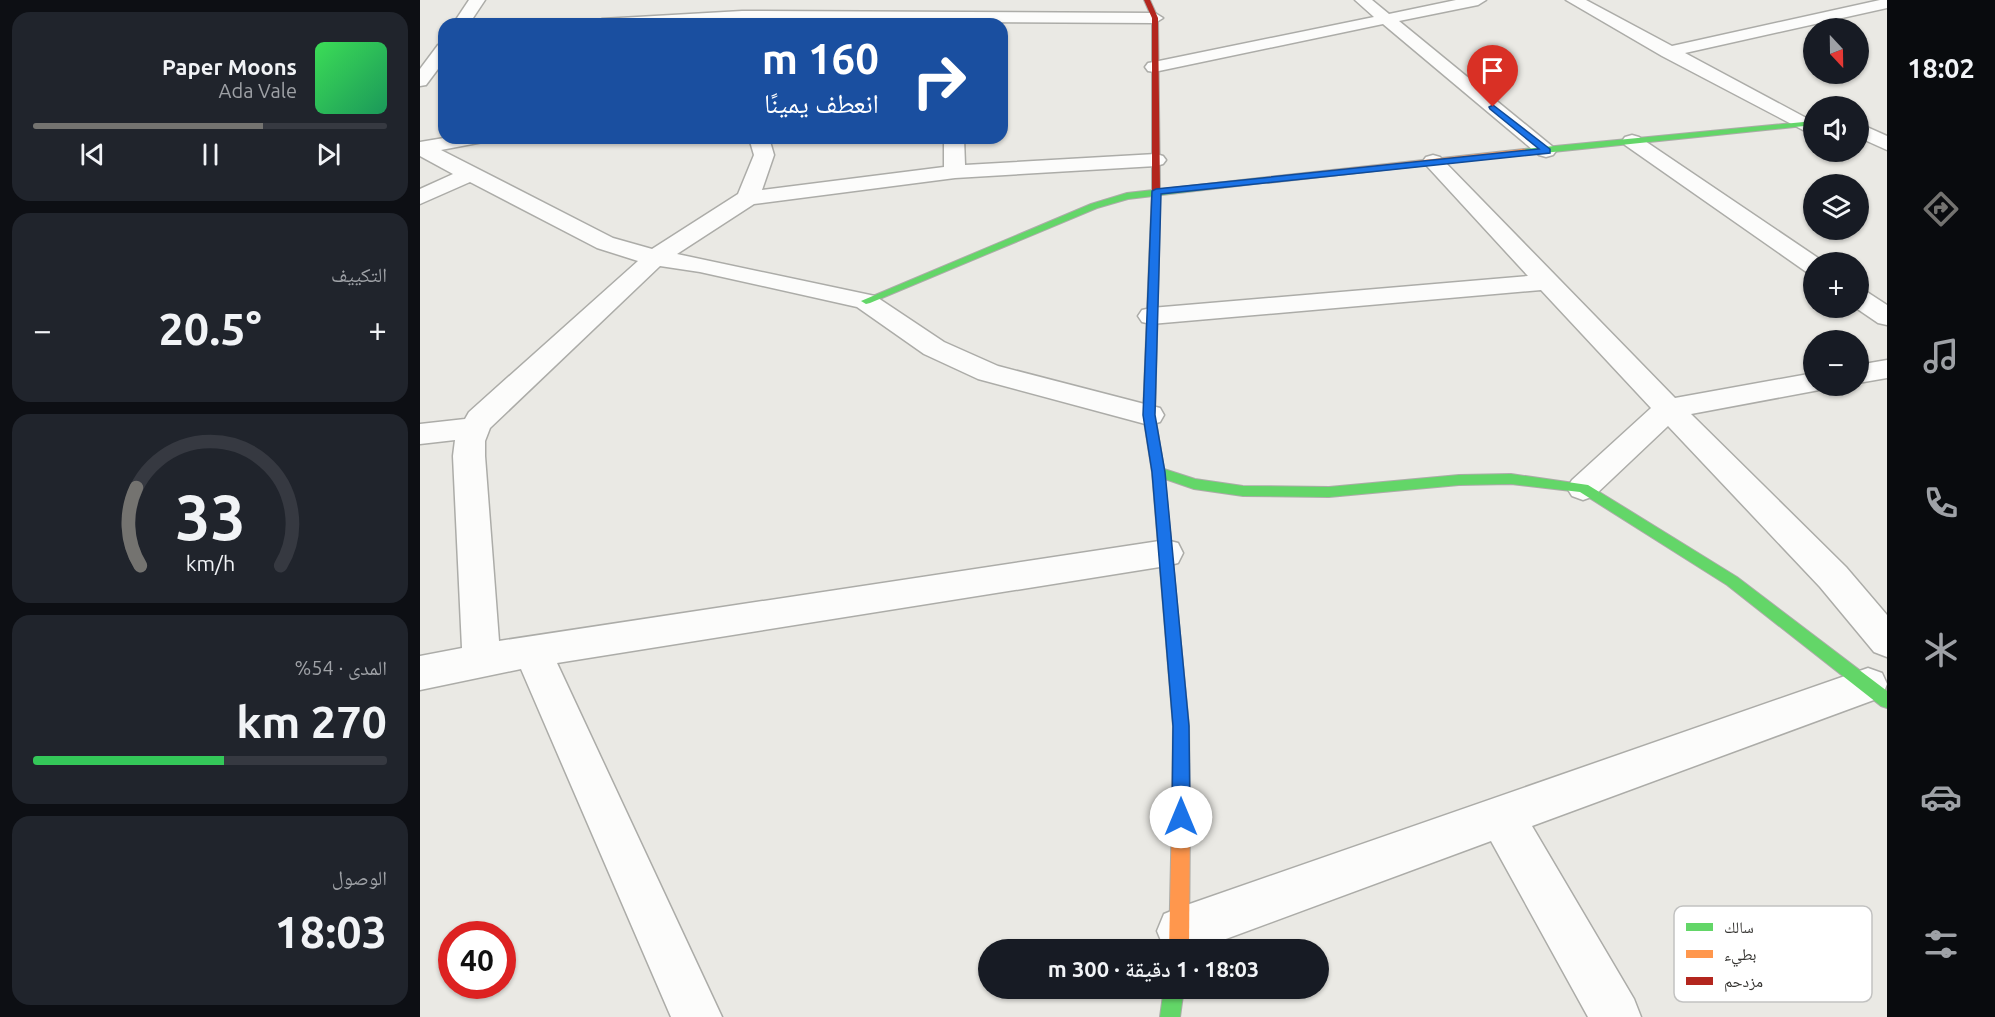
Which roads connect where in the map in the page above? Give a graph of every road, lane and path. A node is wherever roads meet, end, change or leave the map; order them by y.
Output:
1 (477, 0) edge
2 (679, 0) edge
3 (1147, 0) edge
4 (1363, 0) edge
5 (1478, 0) edge
6 (1574, 0) edge
7 (1887, 3) edge
8 (465, 18) edge
9 (679, 18) edge
10 (1155, 18) junction
11 (1386, 19) junction
12 (1008, 20) edge
13 (438, 48) edge
14 (1668, 52) junction
15 (1154, 67) junction
16 (420, 81) edge
17 (1803, 121) edge
18 (1803, 124) edge
19 (1869, 135) edge
20 (1632, 141) junction
21 (442, 144) edge
22 (761, 144) edge
23 (954, 144) edge
24 (1887, 144) edge
25 (420, 148) edge
26 (1546, 151) junction
27 (1156, 160) junction
28 (1433, 162) junction
29 (955, 172) junction
30 (472, 173) junction
31 (1156, 191) junction
32 (420, 197) edge
33 (748, 198) junction
34 (655, 258) junction
35 (1803, 258) edge
36 (1548, 282) junction
37 (866, 302) junction
38 (1869, 305) edge
39 (1152, 316) junction
40 (1887, 317) edge
41 (1887, 369) edge
42 (1869, 372) edge
43 (1803, 384) edge
44 (1668, 409) junction
45 (1149, 415) junction
46 (474, 428) junction
47 (420, 434) edge
48 (1158, 472) junction
49 (1583, 488) junction
50 (1166, 553) junction
51 (1887, 641) edge
52 (532, 651) junction
53 (482, 662) junction
54 (420, 673) edge
55 (1878, 693) edge
56 (1502, 817) junction
57 (1180, 939) edge
58 (1183, 939) edge
59 (1172, 999) edge
60 (697, 1017) edge
61 (1170, 1017) edge
62 (1616, 1017) edge

1 - 8 street
2 - 9 street
3 - 10 street
4 - 11 street
5 - 11 street
6 - 14 street
7 - 14 street
10 - 12 street
10 - 15 street
11 - 15 street
11 - 26 street
13 - 16 street
14 - 17 street
15 - 27 street
18 - 20 street
19 - 24 street
20 - 26 street
20 - 35 street
21 - 25 street
22 - 33 street
23 - 29 street
25 - 30 street
26 - 28 street
27 - 29 street
27 - 31 street
28 - 31 street
28 - 36 street
29 - 33 street
30 - 32 street
30 - 34 street
31 - 37 street
31 - 39 street
33 - 34 street
34 - 37 street
34 - 46 street
36 - 39 street
36 - 44 street
37 - 45 street
38 - 40 street
39 - 45 street
41 - 42 street
43 - 44 street
44 - 49 street
44 - 51 street
45 - 48 street
46 - 47 street
46 - 53 street
48 - 49 street
48 - 50 street
49 - 55 street
50 - 52 street
50 - 57 street
52 - 53 street
52 - 60 street
53 - 54 street
55 - 56 street
56 - 58 street
56 - 62 street
59 - 61 street

